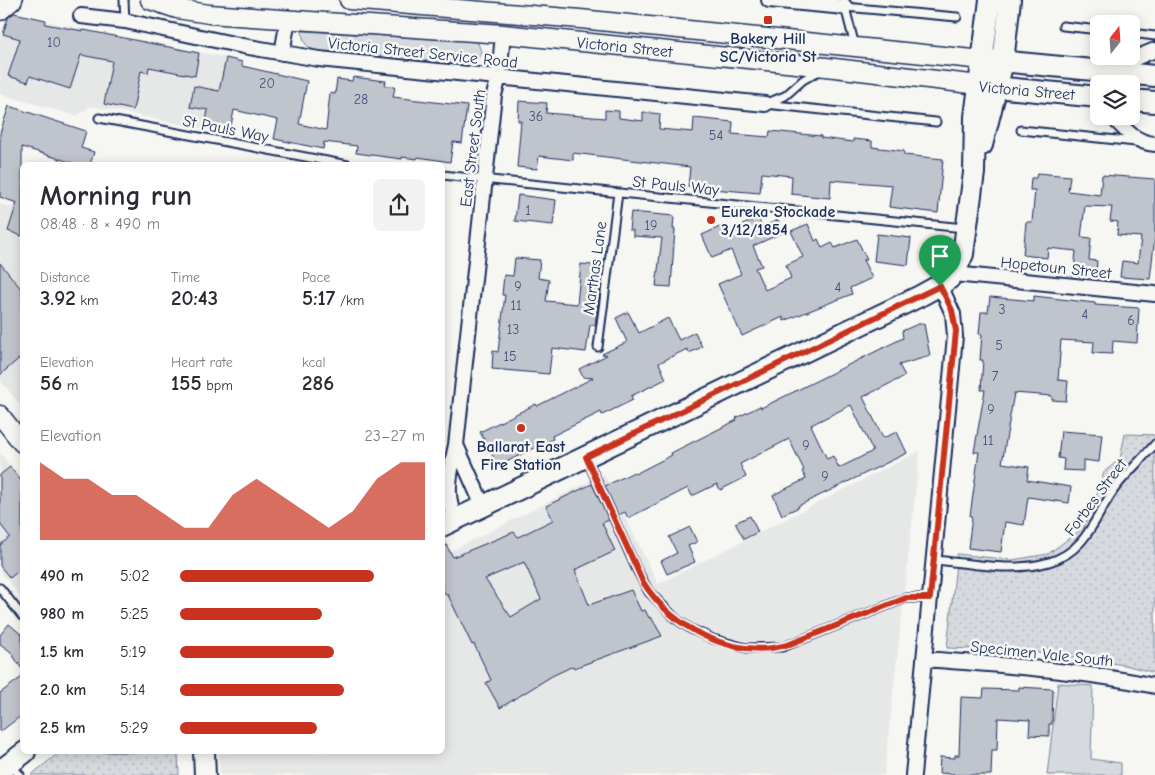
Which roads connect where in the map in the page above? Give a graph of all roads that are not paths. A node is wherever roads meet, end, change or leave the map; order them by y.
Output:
1 (12, 0) edge
2 (124, 0) edge
3 (150, 0) edge
4 (349, 0) edge
5 (769, 0) edge
6 (990, 0) edge
7 (1010, 0) edge
8 (845, 4) edge
9 (0, 11) edge
10 (81, 16) dead end
11 (957, 17) dead end
12 (500, 19) edge
13 (288, 20) junction
14 (125, 21) junction
15 (1064, 26) dead end
16 (1090, 29) edge
17 (1140, 35) edge
18 (1155, 36) edge
19 (854, 46) junction
20 (1155, 50) edge
21 (282, 53) junction
22 (983, 60) junction
23 (1003, 62) junction
24 (826, 67) junction
25 (1103, 71) junction
26 (1155, 76) edge
27 (499, 77) junction
28 (988, 86) junction
29 (1090, 97) edge
30 (1140, 101) edge
31 (1155, 102) edge
32 (764, 104) junction
33 (99, 118) dead end
34 (936, 122) dead end
35 (1120, 125) edge
36 (1021, 130) dead end
37 (1150, 144) edge
38 (332, 162) edge
39 (445, 175) edge
40 (485, 180) junction
41 (618, 193) junction
42 (967, 228) junction
43 (947, 280) junction
44 (1155, 294) edge
45 (598, 347) dead end
46 (0, 415) edge
47 (20, 440) edge
48 (1155, 444) edge
49 (454, 452) junction
50 (586, 457) junction
51 (445, 466) edge
52 (483, 506) junction
53 (449, 523) edge
54 (934, 560) junction
55 (0, 588) edge
56 (930, 598) junction
57 (20, 613) edge
58 (924, 659) junction
59 (1155, 686) edge
60 (204, 754) edge
61 (205, 775) edge
62 (912, 775) edge

1 - 9 street
2 - 14 lane
3 - 13 street, Victoria Street
4 - 12 street, Victoria Street
5 - 8 street
6 - 22 main road
7 - 23 main road
8 - 11 lane
8 - 19 lane
10 - 14 street, Victoria Street Service Road
12 - 13 street, Victoria Street
12 - 19 street, Victoria Street
12 - 24 street, Victoria Street
12 - 27 street, East Street South
13 - 21 street
14 - 21 street, Victoria Street Service Road
15 - 16 lane
17 - 18 lane
19 - 22 street, Victoria Street
20 - 25 street
21 - 27 street, Victoria Street Service Road
22 - 23 main road, Victoria Street
22 - 28 main road
23 - 25 main road, Victoria Street
23 - 28 main road
24 - 28 street, Victoria Street
24 - 32 lane, Victoria Street Service Road
25 - 26 main road, Victoria Street
27 - 32 street, Victoria Street Service Road
27 - 40 street, East Street South
28 - 29 main road, Victoria Street
28 - 42 main road
30 - 31 main road
32 - 34 lane, Victoria Street Service Road
33 - 38 lane, St Pauls Way
35 - 37 street
36 - 37 lane
39 - 40 lane, St Pauls Way
40 - 41 lane, St Pauls Way
40 - 49 street, East Street South
41 - 42 lane, St Pauls Way
41 - 45 lane, Marthas Lane
42 - 43 main road
43 - 44 street, Hopetoun Street
43 - 50 main road
43 - 54 street
46 - 47 street
48 - 54 lane, Forbes Street
49 - 51 lane
49 - 52 street
49 - 53 street, East Street South
50 - 52 main road
50 - 56 lane
52 - 53 main road
54 - 56 street
55 - 57 lane
56 - 58 street
58 - 59 street, Specimen Vale South
58 - 62 street
60 - 61 main road

